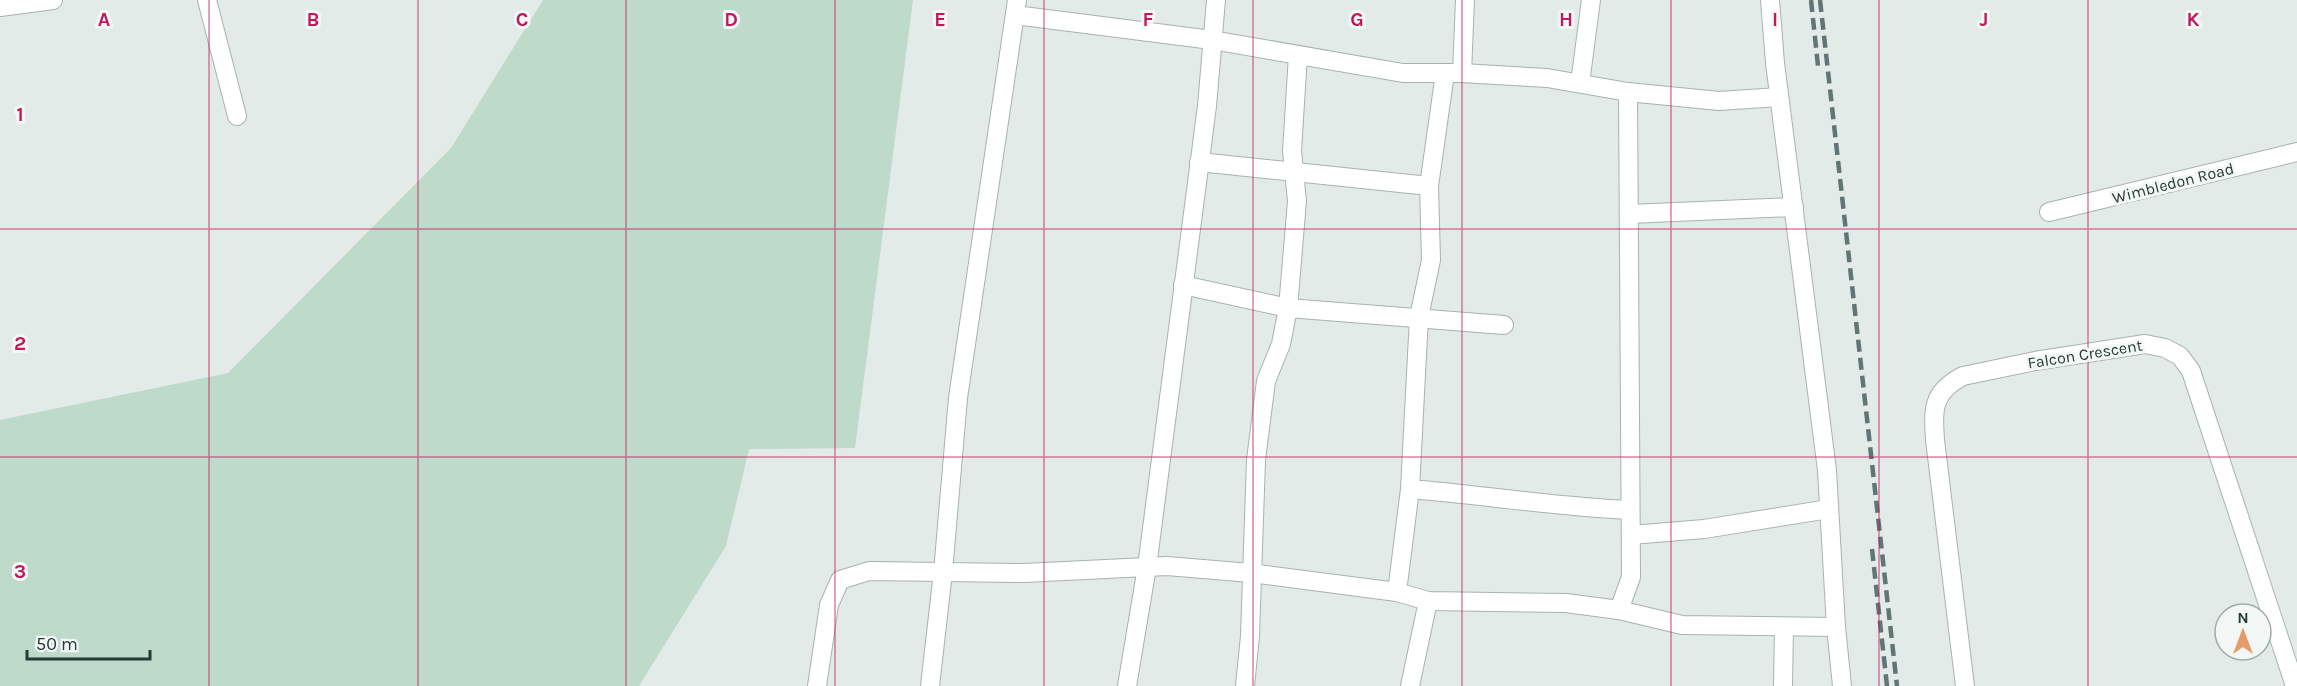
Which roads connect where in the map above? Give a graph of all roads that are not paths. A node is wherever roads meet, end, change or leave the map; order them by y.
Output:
1 (53, 0) edge
2 (207, 0) edge
3 (1216, 0) edge
4 (1465, 0) edge
5 (1591, 0) edge
6 (1770, 0) edge
7 (0, 7) edge
8 (1016, 7) edge
9 (1212, 40) junction
10 (1298, 55) junction
11 (1454, 73) junction
12 (1580, 83) junction
13 (1628, 92) junction
14 (1779, 97) junction
15 (237, 116) dead end
16 (2297, 152) edge
17 (1199, 162) junction
18 (1294, 173) junction
19 (1429, 186) junction
20 (1794, 207) junction
21 (2049, 212) dead end
22 (1629, 214) junction
23 (1183, 285) junction
24 (1288, 308) junction
25 (1419, 317) junction
26 (1504, 325) dead end
27 (1410, 489) junction
28 (1829, 509) junction
29 (1630, 510) junction
30 (1630, 536) junction
31 (1147, 567) junction
32 (943, 572) junction
33 (1251, 573) junction
34 (1397, 592) junction
35 (1428, 601) junction
36 (1619, 610) junction
37 (1784, 627) junction
38 (1836, 627) junction
39 (817, 686) edge
40 (930, 686) edge
41 (1127, 686) edge
42 (1245, 686) edge
43 (1410, 686) edge
44 (1783, 686) edge
45 (1842, 686) edge
46 (1965, 686) edge
47 (2295, 686) edge

1 - 7 street
2 - 15 street
3 - 9 street
4 - 11 street
5 - 12 street
6 - 14 street
8 - 9 street
8 - 32 street
9 - 10 street
9 - 17 street
10 - 11 street
10 - 18 street
11 - 12 street
11 - 19 street
12 - 13 street
13 - 14 street
13 - 22 street
14 - 20 street
16 - 21 street, Wimbledon Road
17 - 18 street
17 - 23 street
18 - 19 street
18 - 24 street
19 - 25 street
20 - 22 street
20 - 28 street
22 - 29 street
23 - 24 street
23 - 31 street
24 - 25 street
24 - 33 street
25 - 26 street
25 - 27 street
27 - 29 street
27 - 34 street
28 - 30 street
28 - 38 street
29 - 30 street
30 - 36 street
31 - 32 street
31 - 33 street
31 - 41 street
32 - 39 street
32 - 40 street
33 - 34 street
33 - 42 street
34 - 35 street
35 - 36 street
35 - 43 street
36 - 37 street
37 - 38 street
37 - 44 street
38 - 45 street
46 - 47 street, Falcon Crescent

